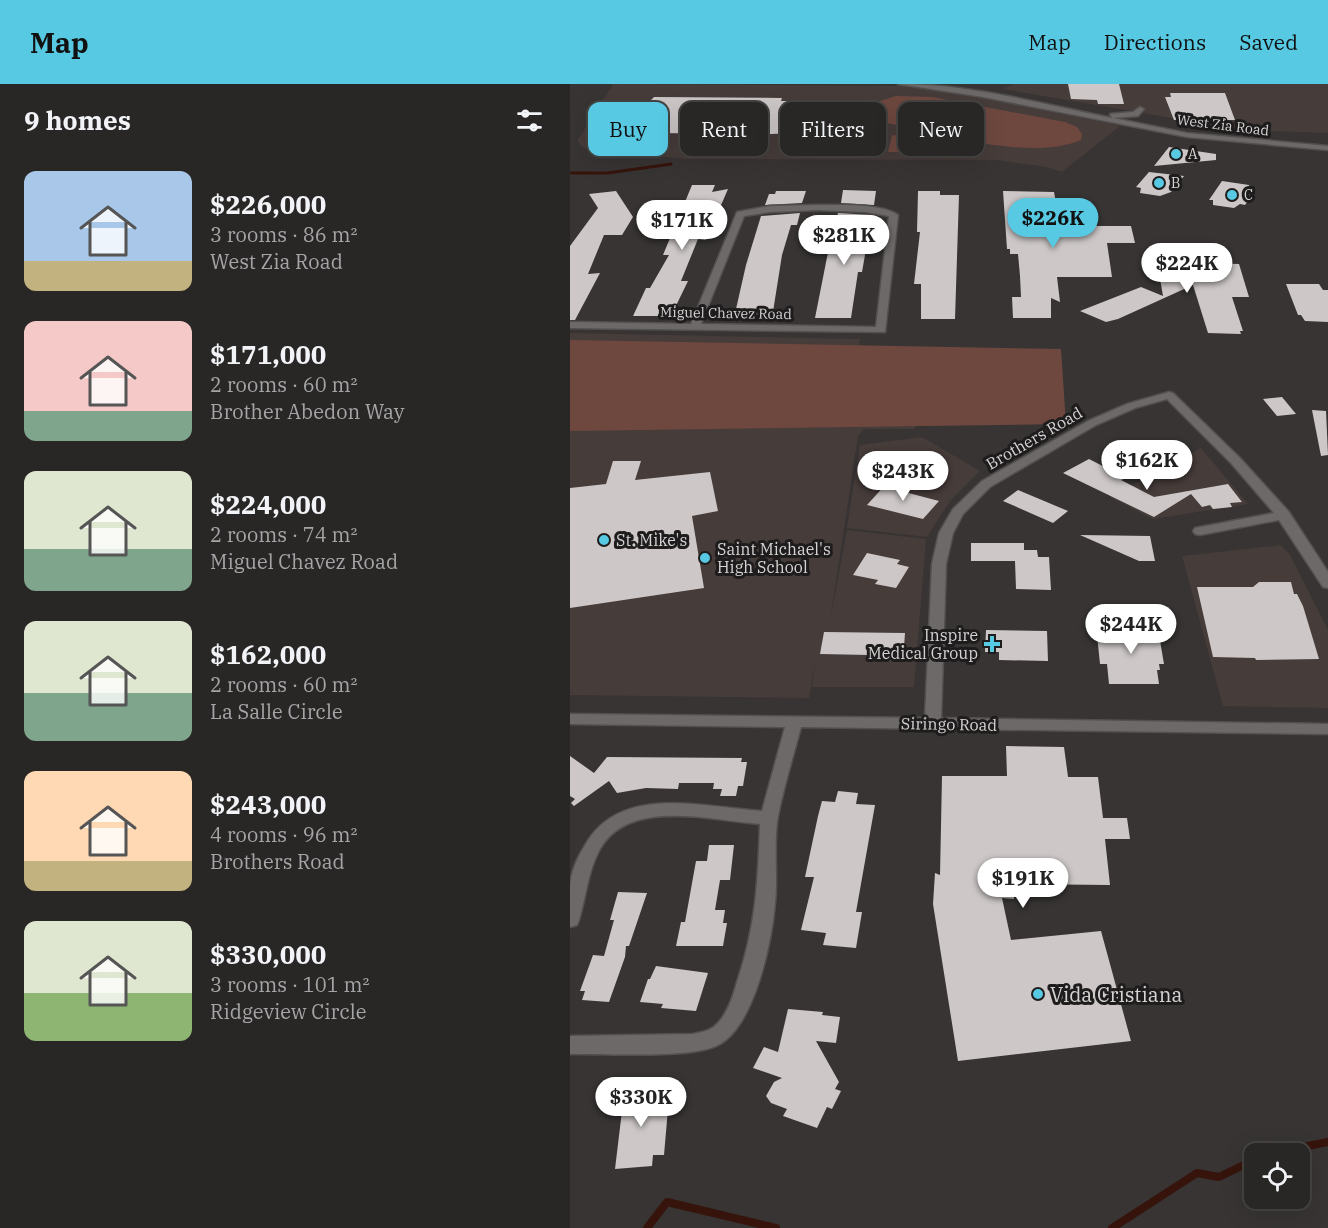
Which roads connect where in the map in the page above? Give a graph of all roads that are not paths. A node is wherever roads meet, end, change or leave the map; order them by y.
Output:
1 (902, 84) edge
2 (943, 84) edge
3 (1140, 109) dead end
4 (1113, 116) junction
5 (1265, 137) junction
6 (1328, 141) edge
7 (1290, 146) junction
8 (1328, 148) edge
9 (570, 325) edge
10 (695, 327) junction
11 (1284, 515) junction
12 (1200, 531) dead end
13 (1328, 584) edge
14 (570, 719) edge
15 (794, 722) junction
16 (933, 724) junction
17 (1328, 729) edge
18 (769, 818) junction
19 (570, 920) edge
20 (570, 1046) edge

1 - 7 street, West Zia Road
2 - 4 street, West Zia Road
3 - 4 street
4 - 5 street, West Zia Road
5 - 6 street, West Zia Road
5 - 7 street
6 - 7 street
7 - 8 street, West Zia Road
9 - 10 street, Miguel Chavez Road
10 - 10 street, Miguel Chavez Road
11 - 12 street
11 - 13 street
11 - 16 street, Brothers Road
14 - 15 street, Siringo Road
15 - 16 street, Siringo Road
15 - 18 street
16 - 17 street, Siringo Road
18 - 19 street
18 - 20 street

